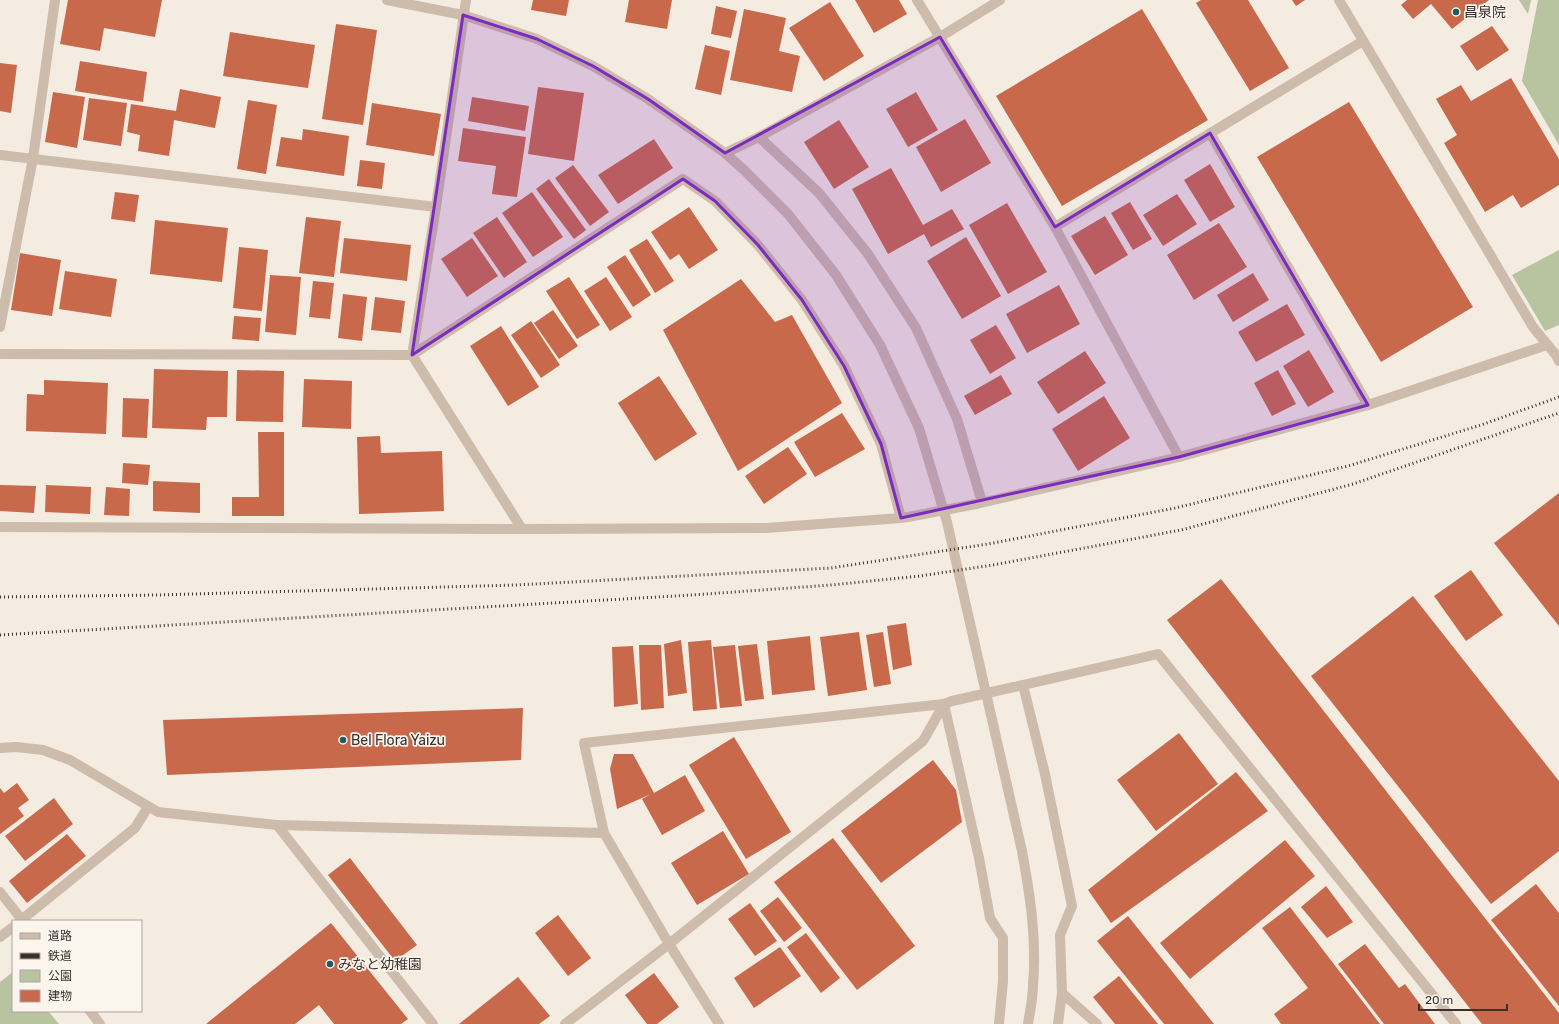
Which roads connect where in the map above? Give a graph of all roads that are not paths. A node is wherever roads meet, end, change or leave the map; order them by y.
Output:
1 (56, 0) edge
2 (387, 0) edge
3 (466, 0) edge
4 (917, 0) edge
5 (1000, 0) edge
6 (1340, 0) edge
7 (463, 15) junction
8 (940, 37) junction
9 (1363, 41) junction
10 (1210, 133) junction
11 (759, 137) junction
12 (725, 153) junction
13 (0, 155) edge
14 (32, 158) junction
15 (436, 207) junction
16 (1055, 227) junction
17 (0, 327) edge
18 (1547, 345) junction
19 (0, 354) edge
20 (412, 355) junction
21 (1559, 361) edge
22 (1368, 405) junction
23 (1179, 457) junction
24 (979, 503) junction
25 (905, 517) junction
26 (0, 527) edge
27 (522, 529) junction
28 (1019, 686) junction
29 (948, 702) junction
30 (0, 748) edge
31 (148, 807) junction
32 (276, 825) junction
33 (604, 833) junction
34 (0, 892) edge
35 (20, 920) edge
36 (22, 920) edge
37 (12, 928) edge
38 (0, 937) edge
39 (669, 944) junction
40 (1062, 993) junction
41 (91, 1012) edge
42 (100, 1024) edge
43 (433, 1024) edge
44 (565, 1024) edge
45 (719, 1024) edge
46 (999, 1024) edge
47 (1028, 1024) edge
48 (1058, 1024) edge
49 (1097, 1024) edge
50 (1456, 1024) edge

1 - 14 street
2 - 7 street
3 - 7 street
4 - 8 street
5 - 8 street
6 - 9 street
7 - 12 street
7 - 15 street
8 - 11 street
8 - 16 street
9 - 10 street
9 - 18 street
10 - 16 street
10 - 22 street
11 - 12 street
11 - 24 street
12 - 47 street
13 - 14 street
14 - 15 street
14 - 17 street
15 - 20 street
16 - 23 street
18 - 21 street
18 - 22 street
19 - 20 street
20 - 25 street
20 - 27 street
22 - 23 street
23 - 24 street
24 - 25 street, bridge
25 - 27 street
26 - 27 street
28 - 29 street, bridge
28 - 40 street
28 - 50 street
29 - 33 street
29 - 39 street
29 - 46 street
30 - 31 street
31 - 32 street
31 - 36 street
32 - 33 street
32 - 43 street
33 - 39 street
34 - 35 street
37 - 38 street
39 - 44 street
39 - 45 street
40 - 48 street
40 - 49 street
41 - 42 street

